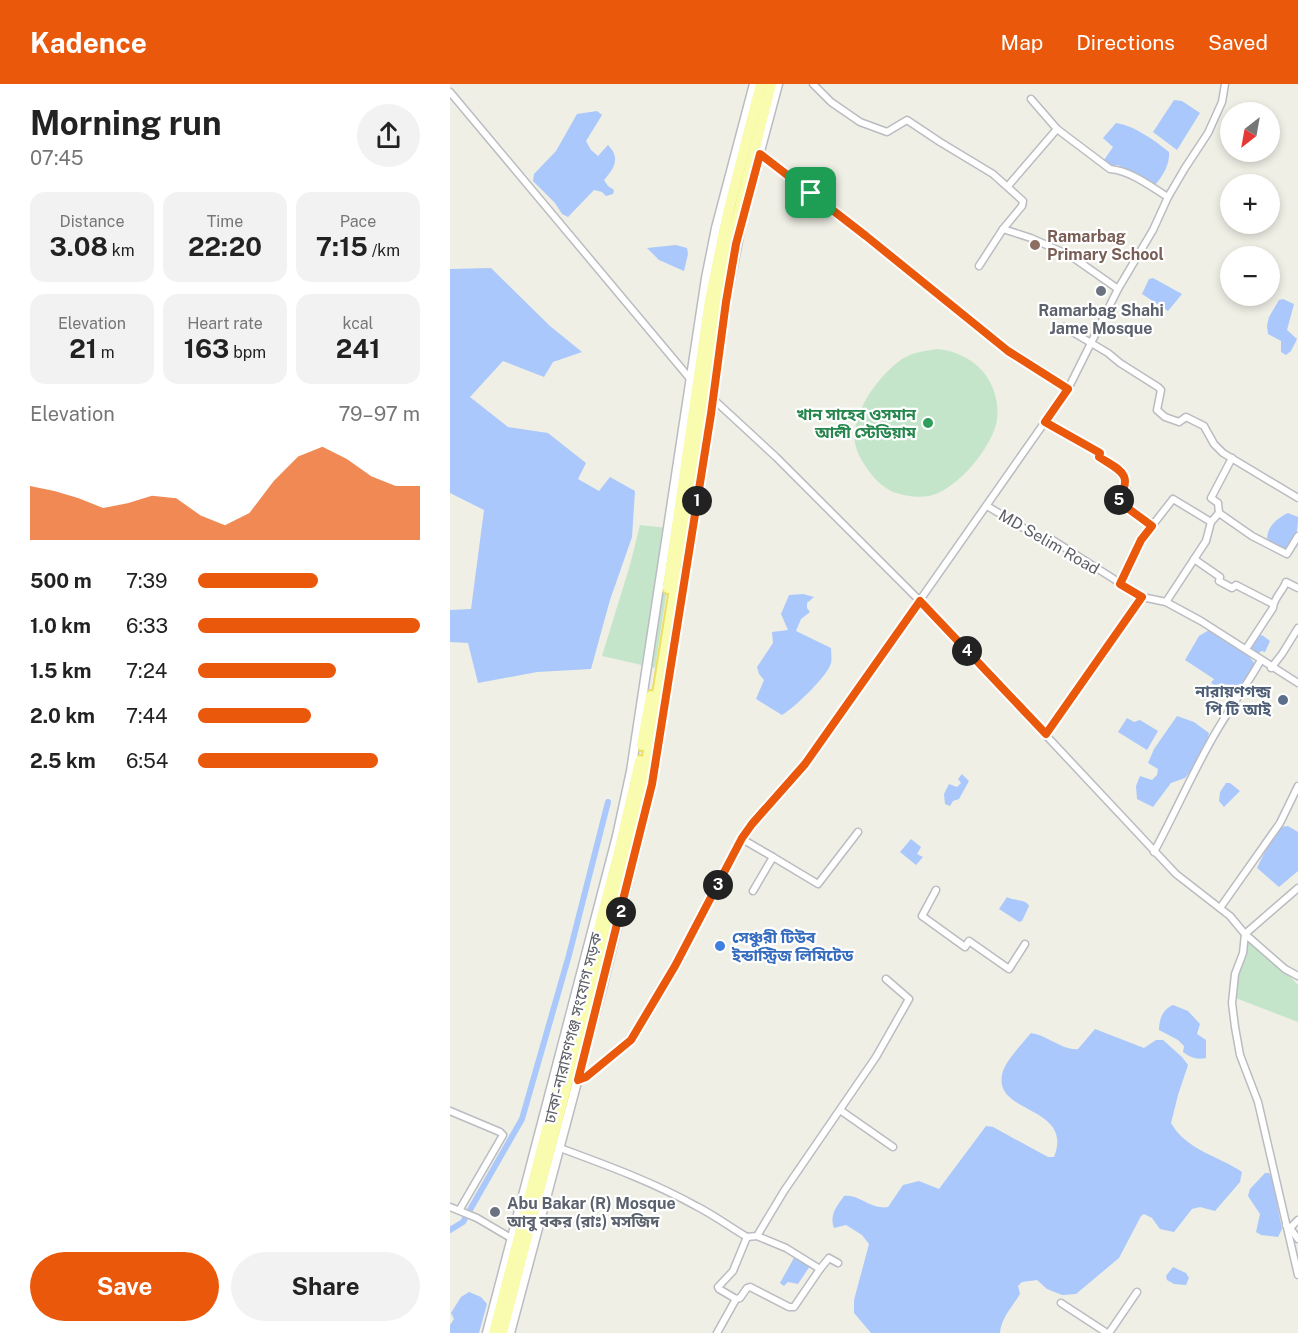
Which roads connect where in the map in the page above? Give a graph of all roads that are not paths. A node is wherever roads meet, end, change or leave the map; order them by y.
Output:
1 (754, 84) edge
2 (761, 84) edge
3 (771, 84) edge
4 (778, 84) edge
5 (813, 84) edge
6 (1225, 84) edge
7 (450, 92) edge
8 (1030, 99) dead end
9 (1057, 129) junction
10 (760, 154) junction
11 (1008, 186) junction
12 (1168, 197) junction
13 (1003, 229) junction
14 (980, 266) dead end
15 (1118, 289) junction
16 (1064, 327) dead end
17 (1091, 343) junction
18 (701, 389) junction
19 (1068, 389) junction
20 (1045, 422) junction
21 (1232, 458) junction
22 (1298, 498) edge
23 (987, 506) junction
24 (1218, 513) junction
25 (1211, 522) junction
26 (1152, 526) junction
27 (1298, 536) edge
28 (1194, 559) junction
29 (1120, 584) junction
30 (1298, 588) edge
31 (1142, 597) junction
32 (920, 601) junction
33 (1166, 602) junction
34 (1273, 604) junction
35 (1298, 628) edge
36 (1246, 649) junction
37 (1261, 660) junction
38 (1271, 668) junction
39 (1298, 683) edge
40 (1046, 734) junction
41 (1298, 786) edge
42 (858, 832) dead end
43 (742, 838) junction
44 (1154, 852) junction
45 (773, 857) junction
46 (1298, 888) edge
47 (936, 890) dead end
48 (753, 891) dead end
49 (1220, 908) junction
50 (1245, 934) junction
51 (1024, 944) dead end
52 (1298, 976) edge
53 (886, 979) dead end
54 (573, 1079) junction
55 (840, 1110) junction
56 (450, 1111) edge
57 (893, 1147) dead end
58 (560, 1148) junction
59 (450, 1207) edge
60 (460, 1209) junction
61 (1298, 1220) edge
62 (1288, 1226) junction
63 (757, 1236) junction
64 (747, 1237) junction
65 (511, 1238) junction
66 (1298, 1239) edge
67 (838, 1263) dead end
68 (820, 1269) junction
69 (1298, 1275) edge
70 (1137, 1292) dead end
71 (736, 1299) junction
72 (1061, 1303) dead end
73 (487, 1333) edge
74 (494, 1333) edge
75 (502, 1333) edge
76 (510, 1333) edge
77 (717, 1333) edge
78 (1108, 1333) edge

1 - 18 street
2 - 18 main road, ঢাকা-নারায়ণগঞ্জ সংযোগ সড়ক
3 - 18 main road, ঢাকা-নারায়ণগঞ্জ সংযোগ সড়ক
4 - 10 street
5 - 11 street
6 - 12 street
7 - 18 street
8 - 9 street
9 - 11 street
9 - 12 street
10 - 18 street
10 - 19 street
11 - 13 street
12 - 15 street
13 - 14 street
13 - 15 street
15 - 17 street
16 - 17 street
17 - 19 street
17 - 21 street
18 - 32 street
18 - 54 main road, ঢাকা-নারায়ণগঞ্জ সংযোগ সড়ক
18 - 65 street
18 - 74 main road, ঢাকা-নারায়ণগঞ্জ সংযোগ সড়ক
19 - 20 street
20 - 23 street
20 - 26 street
21 - 22 street
21 - 24 street
23 - 29 street, MD Selim Road
23 - 32 street
24 - 25 street
24 - 27 street
25 - 26 street
25 - 28 street
26 - 29 street
28 - 33 street
28 - 34 street
29 - 31 street, MD Selim Road
30 - 34 street
31 - 33 street, MD Selim Road
31 - 40 street
32 - 40 street
32 - 43 street
33 - 36 street, MD Selim Road
34 - 36 street
35 - 38 street
36 - 37 street, MD Selim Road
37 - 38 street, MD Selim Road
37 - 44 street
38 - 39 street, MD Selim Road
40 - 44 street
41 - 49 street
42 - 45 street
43 - 45 street
43 - 54 street
44 - 49 street
45 - 48 street
46 - 50 street
47 - 51 street
49 - 50 street
50 - 52 street
50 - 62 street
53 - 55 street
54 - 58 street
54 - 75 main road, ঢাকা-নারায়ণগঞ্জ সংযোগ সড়ক
55 - 57 street
55 - 63 street
56 - 60 street
58 - 64 street
58 - 76 street
59 - 60 street
60 - 65 street
61 - 62 street
62 - 66 street
62 - 69 street
63 - 64 street
63 - 68 street
64 - 71 street
65 - 73 street
67 - 68 street
68 - 71 street
70 - 78 street
71 - 77 street
72 - 78 street

